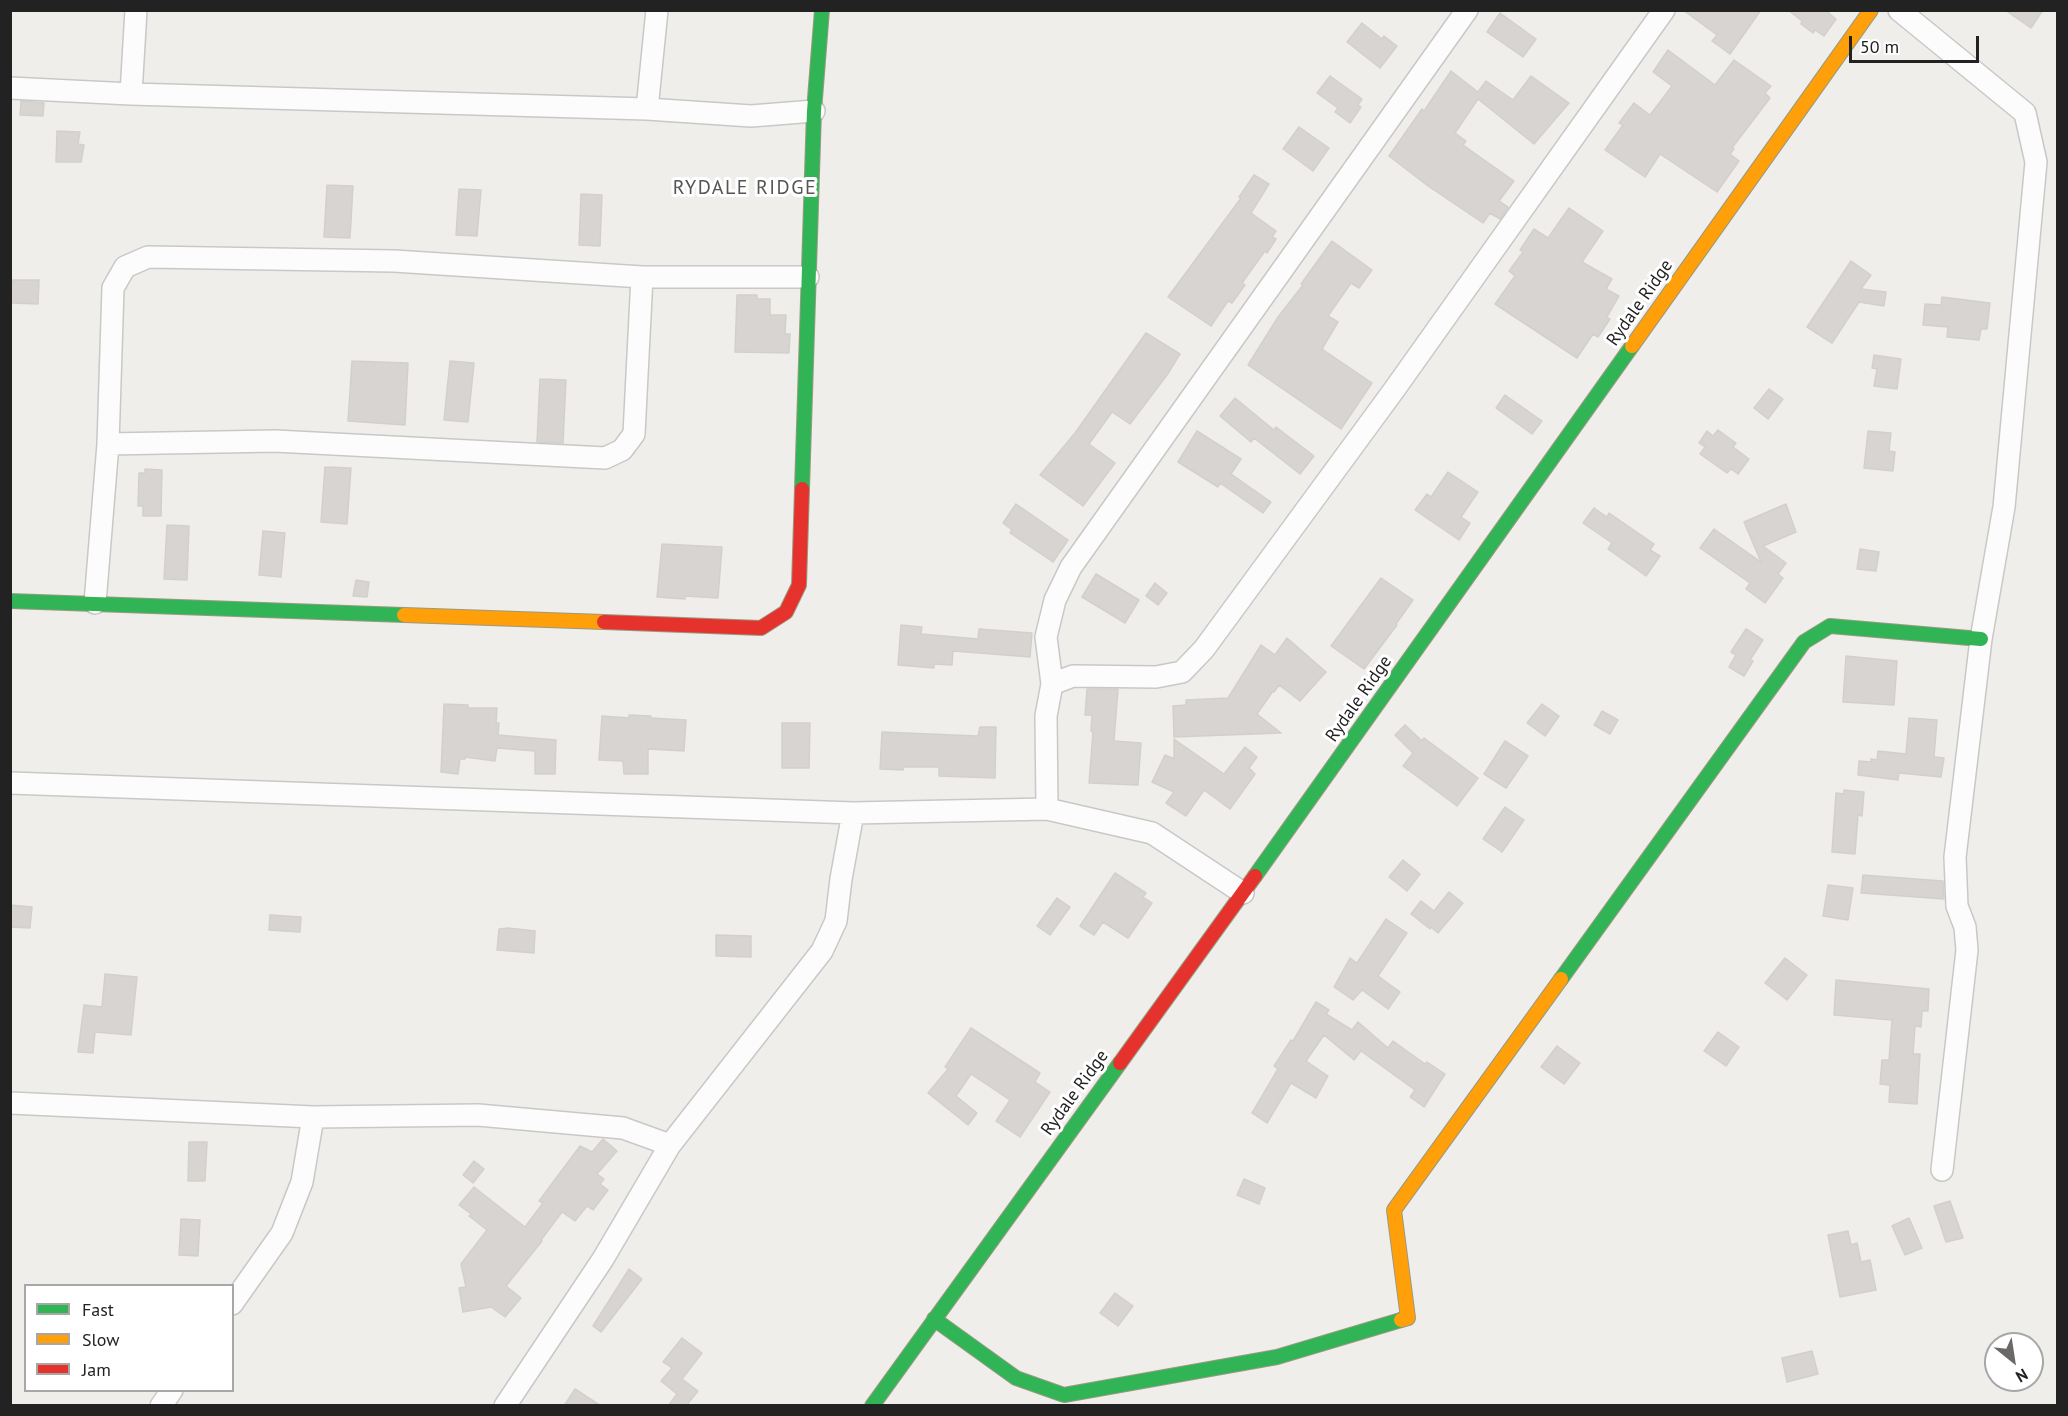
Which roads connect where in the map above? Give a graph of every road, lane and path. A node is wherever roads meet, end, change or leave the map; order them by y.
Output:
1 (136, 10) edge
2 (657, 10) edge
3 (822, 10) edge
4 (1467, 10) edge
5 (1664, 10) edge
6 (1871, 10) edge
7 (1899, 10) edge
8 (10, 88) edge
9 (131, 94) junction
10 (647, 109) junction
11 (814, 111) junction
12 (808, 276) junction
13 (642, 277) junction
14 (108, 444) junction
15 (10, 601) edge
16 (95, 603) junction
17 (1980, 639) junction
18 (1052, 684) junction
19 (10, 783) edge
20 (1047, 809) junction
21 (853, 813) junction
22 (1243, 893) junction
23 (10, 1103) edge
24 (313, 1117) junction
25 (670, 1145) junction
26 (1942, 1170) dead end
27 (234, 1301) edge
28 (934, 1319) junction
29 (171, 1392) edge
30 (161, 1406) edge
31 (505, 1406) edge
32 (872, 1406) edge

1 - 9 street
2 - 10 street
3 - 11 street
4 - 18 street
5 - 18 street
6 - 22 street, Rydale Ridge
7 - 17 street
8 - 9 street
9 - 10 street
10 - 11 street
11 - 12 street
12 - 13 street
12 - 16 street
13 - 14 street
13 - 14 street
14 - 16 street
15 - 16 street
17 - 26 street
17 - 28 street
18 - 20 street
19 - 21 street
20 - 21 street
20 - 22 street
21 - 25 street
22 - 28 street, Rydale Ridge
23 - 24 street
24 - 25 street
24 - 27 street
25 - 31 street
28 - 32 street, Rydale Ridge
29 - 30 street

